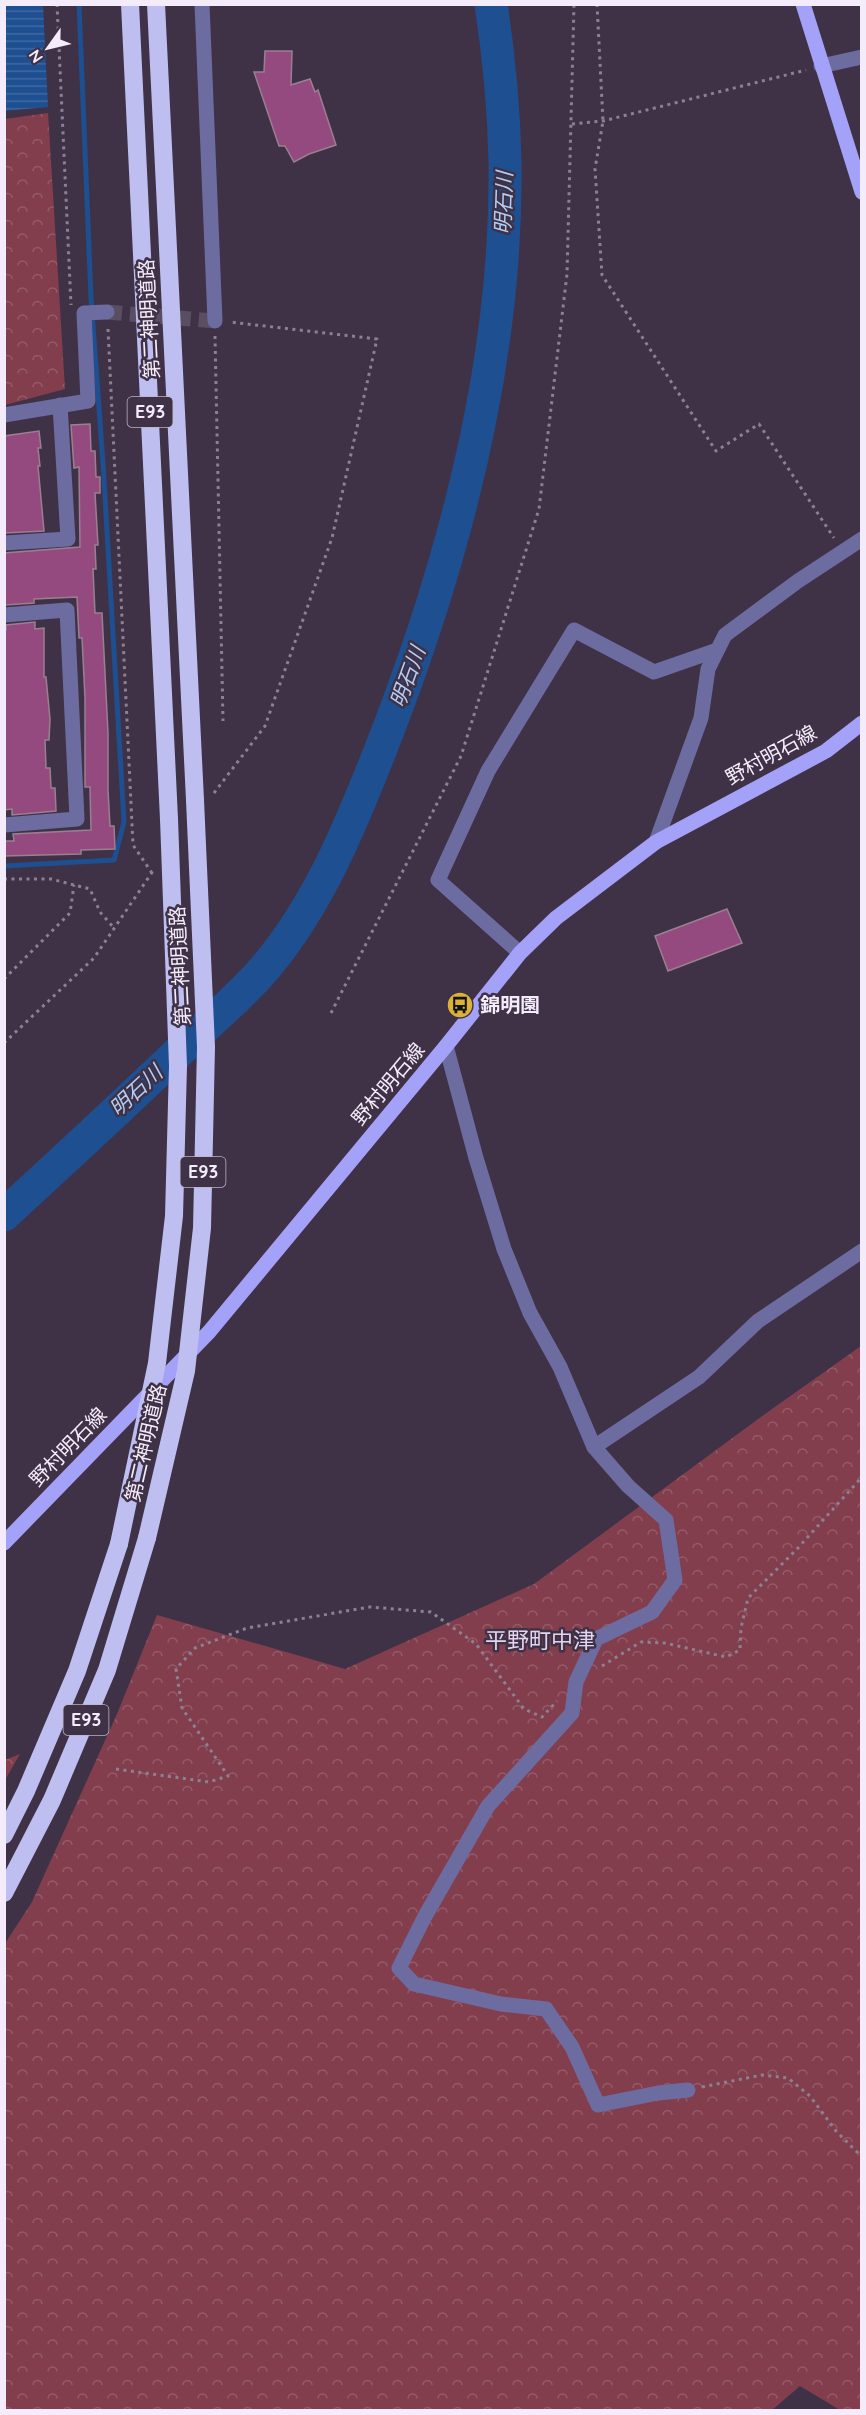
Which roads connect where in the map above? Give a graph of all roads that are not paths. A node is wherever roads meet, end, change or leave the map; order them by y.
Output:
1 (130, 4) edge
2 (156, 4) edge
3 (202, 4) edge
4 (803, 4) edge
5 (861, 57) edge
6 (821, 66) junction
7 (861, 192) edge
8 (107, 312) tunnel mouth
9 (214, 321) road end
10 (60, 405) junction
11 (4, 415) edge
12 (861, 538) edge
13 (4, 543) edge
14 (4, 615) edge
15 (717, 650) junction
16 (861, 723) edge
17 (4, 825) edge
18 (656, 842) junction
19 (520, 953) junction
20 (446, 1046) junction
21 (861, 1251) edge
22 (594, 1447) junction
23 (4, 1543) edge
24 (4, 1835) edge
25 (4, 1893) edge
26 (688, 2090) road end

1 - 24 highway, 第二神明道路 / E93, bridge
2 - 25 highway, 第二神明道路 / E93, bridge
3 - 9 street
4 - 6 main road
5 - 6 street
6 - 7 main road
8 - 10 street
10 - 11 street
10 - 13 street
12 - 15 street
14 - 17 street
15 - 18 street
15 - 19 street
16 - 18 main road, 野村明石線
18 - 19 main road, 野村明石線
19 - 20 main road, 野村明石線
20 - 22 street
20 - 23 main road, 野村明石線
21 - 22 street
22 - 26 street

